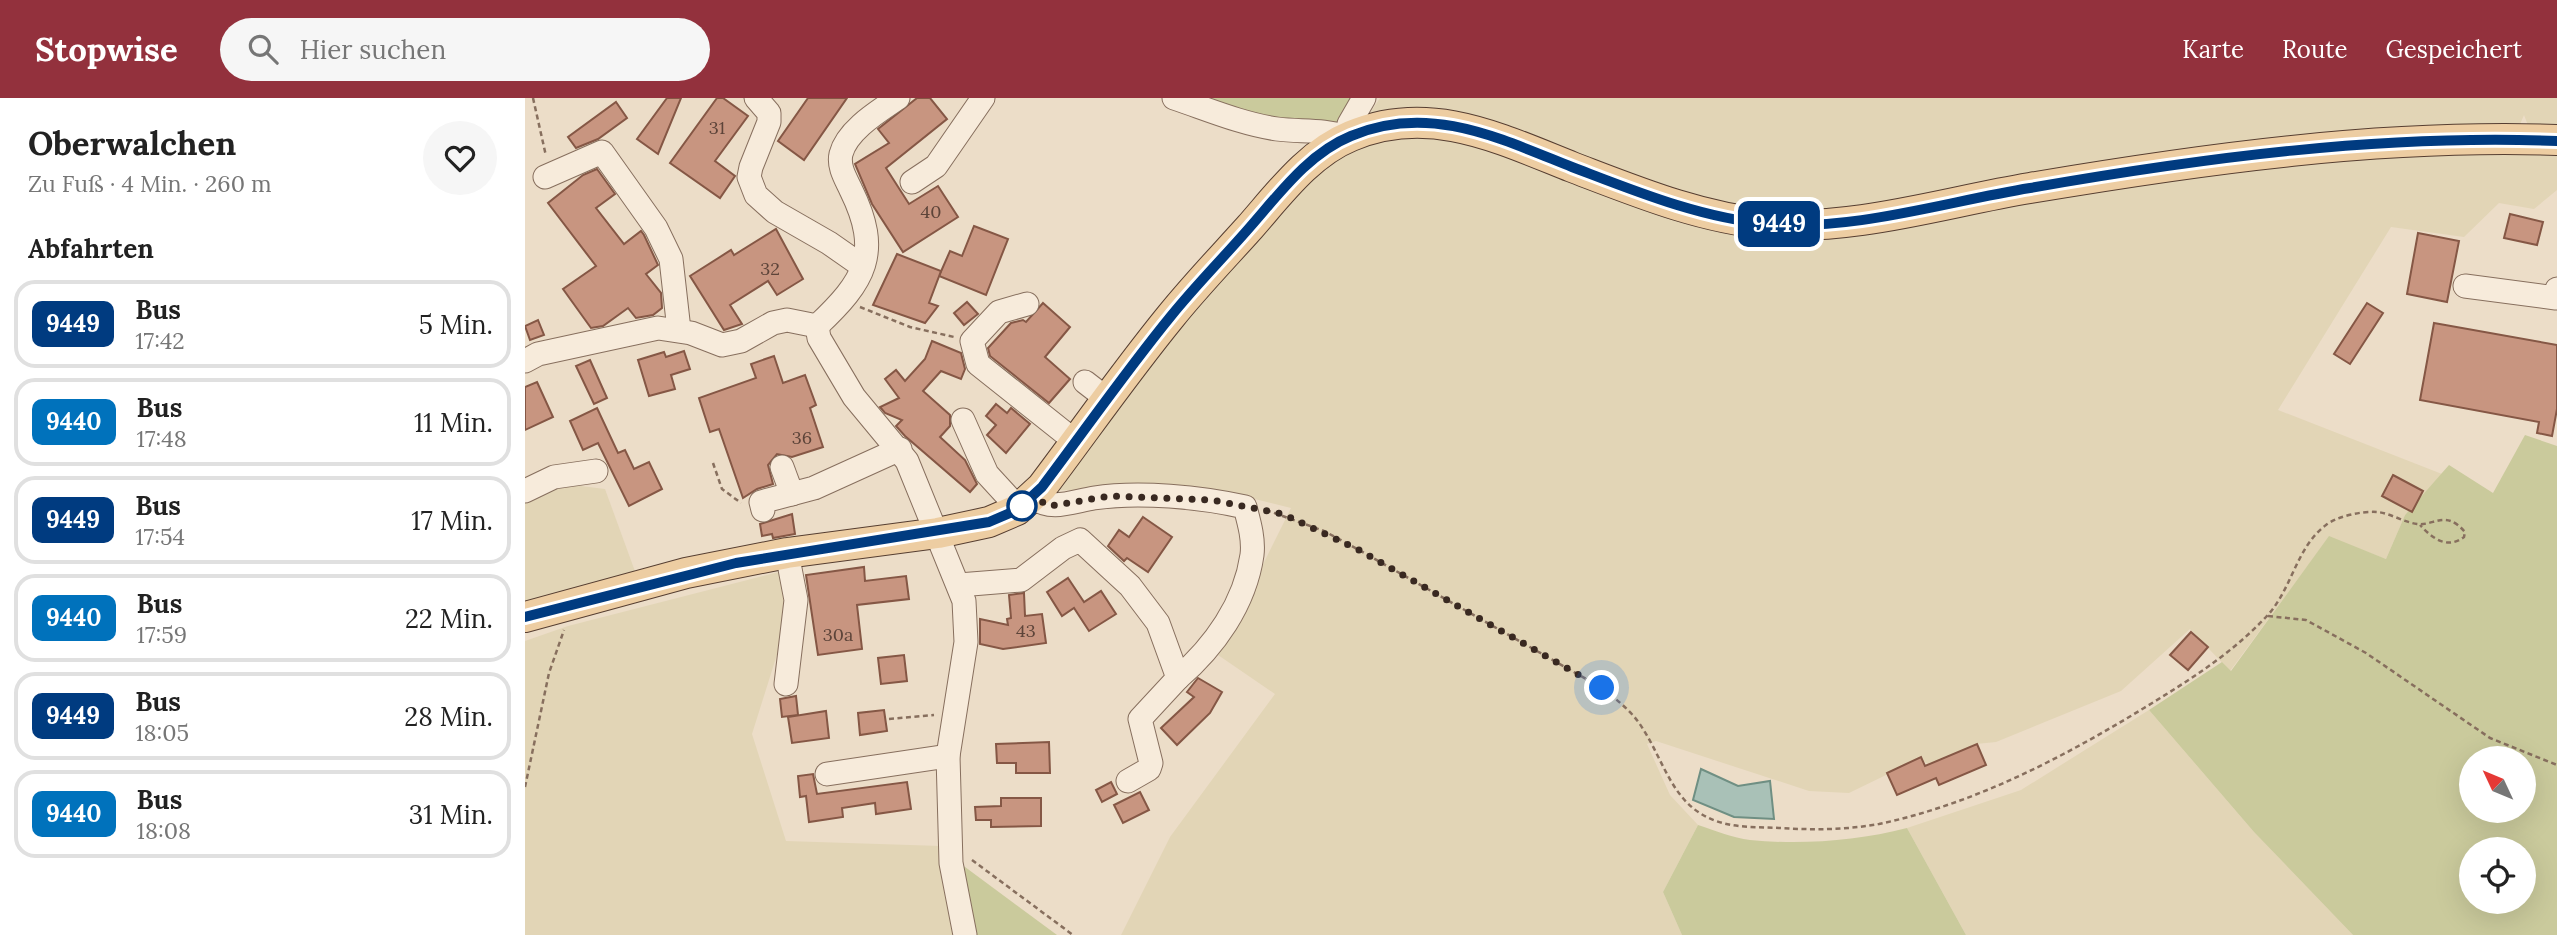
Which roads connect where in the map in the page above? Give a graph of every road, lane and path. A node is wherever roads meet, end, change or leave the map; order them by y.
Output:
1 (533, 98) edge
2 (756, 98) edge
3 (898, 98) edge
4 (983, 98) edge
5 (1174, 98) edge
6 (1364, 98) edge
7 (1347, 137) junction
8 (2557, 141) edge
9 (545, 177) joint
10 (912, 182) dead end
11 (862, 267) junction
12 (2465, 286) dead end
13 (2557, 289) edge
14 (845, 299) junction
15 (1027, 304) dead end
16 (817, 326) junction
17 (679, 330) junction
18 (972, 341) junction
19 (525, 360) edge
20 (963, 420) dead end
21 (1076, 442) junction
22 (900, 449) junction
23 (713, 463) dead end
24 (782, 467) dead end
25 (596, 471) dead end
26 (525, 491) edge
27 (792, 494) junction
28 (1025, 504) junction
29 (762, 506) joint
30 (1245, 507) junction
31 (2420, 525) junction
32 (937, 533) junction
33 (787, 553) junction
34 (959, 585) junction
35 (574, 604) junction
36 (2268, 616) junction
37 (525, 617) edge
38 (1178, 678) junction
39 (786, 684) dead end
40 (954, 715) junction
41 (889, 719) dead end
42 (948, 755) junction
43 (2557, 765) edge
44 (827, 774) dead end
45 (1128, 781) dead end
46 (525, 787) edge
47 (950, 843) junction
48 (965, 935) edge
49 (1073, 935) edge

1 - 9 path
2 - 11 street
3 - 11 street
4 - 10 street
5 - 7 street
6 - 7 street
7 - 8 main road
7 - 21 main road
9 - 17 street
11 - 14 street
12 - 13 street
14 - 16 street
14 - 18 path
15 - 18 street
16 - 17 street
16 - 22 street
17 - 19 street
18 - 21 street
20 - 28 street
21 - 28 main road
22 - 27 street
22 - 32 street
23 - 29 path
24 - 27 street
25 - 26 street
27 - 29 street
28 - 30 street
28 - 32 main road
30 - 36 path
30 - 38 street
31 - 31 path
31 - 36 path
32 - 33 main road
32 - 34 street
33 - 35 main road
33 - 39 street
34 - 38 street
34 - 40 street
35 - 37 main road
35 - 46 path
36 - 43 path
38 - 45 street
40 - 41 path
40 - 42 street
42 - 44 street
42 - 47 street
47 - 48 street
47 - 49 path

